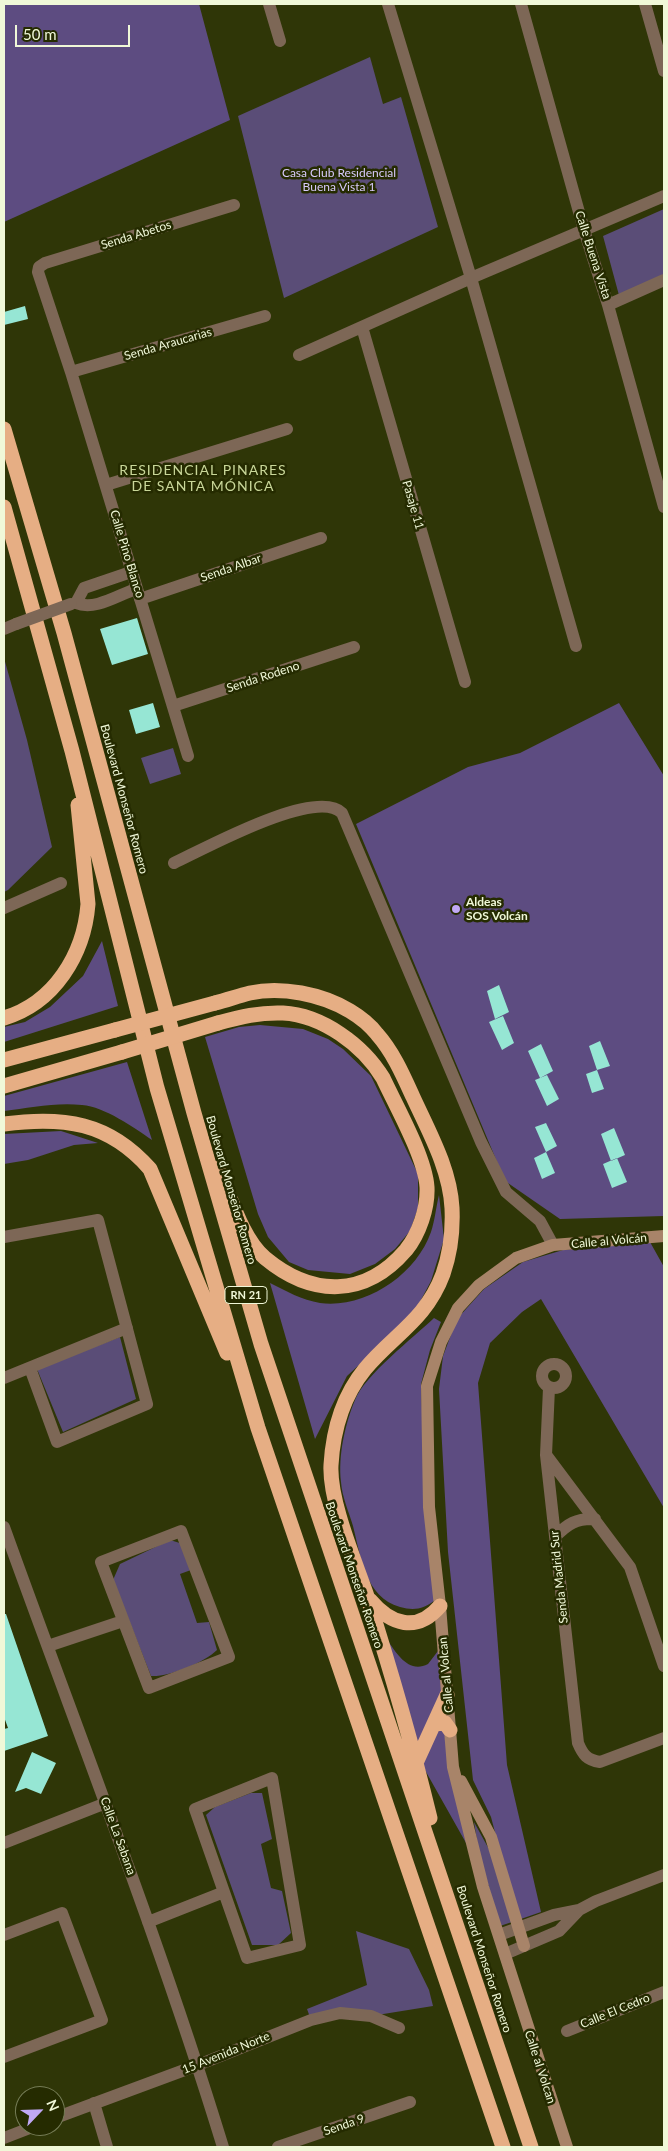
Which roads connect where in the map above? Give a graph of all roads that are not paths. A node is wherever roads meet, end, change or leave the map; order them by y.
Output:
1 (269, 4) edge
2 (388, 4) edge
3 (521, 4) edge
4 (645, 4) edge
5 (280, 41) dead end
6 (664, 70) edge
7 (664, 196) edge
8 (234, 205) dead end
9 (584, 230) junction
10 (39, 267) joint
11 (471, 278) junction
12 (664, 280) edge
13 (608, 305) junction
14 (265, 316) dead end
15 (362, 327) junction
16 (300, 355) dead end
17 (71, 372) junction
18 (4, 429) edge
19 (286, 429) dead end
20 (106, 486) junction
21 (664, 507) edge
22 (4, 508) edge
23 (321, 538) dead end
24 (131, 572) junction
25 (138, 594) junction
26 (74, 603) junction
27 (4, 629) edge
28 (576, 646) dead end
29 (354, 647) dead end
30 (465, 682) dead end
31 (173, 706) junction
32 (72, 751) junction
33 (188, 756) dead end
34 (174, 863) dead end
35 (61, 883) dead end
36 (4, 908) edge
37 (4, 1018) edge
38 (4, 1060) edge
39 (4, 1086) edge
40 (194, 1113) junction
41 (4, 1124) edge
42 (664, 1236) edge
43 (4, 1237) edge
44 (553, 1245) junction
45 (127, 1328) junction
46 (30, 1368) junction
47 (4, 1378) edge
48 (549, 1388) dead end
49 (258, 1428) junction
50 (546, 1455) junction
51 (595, 1519) junction
52 (4, 1527) edge
53 (555, 1537) junction
54 (8, 1549) edge
55 (367, 1596) junction
56 (440, 1606) junction
57 (123, 1621) junction
58 (48, 1646) junction
59 (664, 1666) edge
60 (447, 1695) junction
61 (434, 1724) junction
62 (450, 1730) junction
63 (664, 1738) edge
64 (416, 1763) junction
65 (453, 1767) junction
66 (106, 1803) junction
67 (4, 1843) edge
68 (664, 1875) edge
69 (224, 1892) junction
70 (579, 1910) junction
71 (454, 1917) junction
72 (148, 1922) junction
73 (518, 1928) junction
74 (4, 1935) edge
75 (499, 1935) junction
76 (524, 1946) junction
77 (505, 1954) junction
78 (664, 1992) edge
79 (399, 2028) dead end
80 (567, 2031) dead end
81 (4, 2057) edge
82 (198, 2065) junction
83 (410, 2102) dead end
84 (94, 2103) junction
85 (65, 2114) edge
86 (107, 2147) edge
87 (223, 2147) edge
88 (278, 2147) edge
89 (503, 2147) edge
90 (530, 2147) edge
91 (568, 2147) edge

1 - 5 street
2 - 11 street
3 - 9 street, Calle Buena Vista
4 - 6 street
7 - 9 street
8 - 10 street, Senda Abetos
9 - 11 street
9 - 13 street, Calle Buena Vista
10 - 17 street, Calle Pino Blanco
11 - 15 street
11 - 28 street
12 - 13 street
13 - 21 street, Calle Buena Vista
14 - 17 street, Senda Araucarias
15 - 16 street
15 - 30 street, Pasaje 11
17 - 20 street, Calle Pino Blanco
18 - 40 highway, Boulevard Monseñor Romero / RN 21
19 - 20 street
20 - 24 street, Calle Pino Blanco
22 - 32 highway, RN 21
23 - 25 street, Senda Albar
24 - 25 street, Calle Pino Blanco
24 - 26 street
25 - 26 street, Senda Albar
25 - 31 street, Calle Pino Blanco
26 - 27 street, bridge
29 - 31 street, Senda Rodeno
31 - 33 street, Calle Pino Blanco
32 - 37 highway
32 - 49 highway, RN 21
34 - 44 street
35 - 36 street
38 - 55 highway, bridge
39 - 40 highway, bridge
40 - 71 highway, Boulevard Monseñor Romero / RN 21
41 - 49 highway
42 - 44 street, Calle al Volcán
43 - 45 street
44 - 56 street, Calle al Volcan
45 - 46 street
45 - 46 street
46 - 47 street
48 - 50 street, Senda Madrid Sur
49 - 89 highway, RN 21
50 - 51 street
50 - 53 street, Senda Madrid Sur
51 - 53 street
51 - 59 street
52 - 54 street, Calle La Sabana
53 - 63 street, Senda Madrid Sur
54 - 58 street, Calle La Sabana
55 - 56 highway
55 - 64 highway
56 - 60 street, Calle al Volcan
57 - 57 street
57 - 58 street
58 - 66 street, Calle La Sabana
60 - 61 highway
60 - 62 street, Calle al Volcan
61 - 62 highway
61 - 64 highway
62 - 65 street, Calle al Volcan
64 - 71 highway
65 - 73 street
65 - 75 street, Calle al Volcan
66 - 67 street
66 - 72 street, Calle La Sabana
68 - 70 street
69 - 69 street
69 - 72 street
70 - 73 street
70 - 76 street
71 - 90 highway, Boulevard Monseñor Romero / RN 21
72 - 82 street, Calle La Sabana
73 - 75 street
73 - 76 street
74 - 81 street
75 - 77 street, Calle al Volcan
76 - 77 street
77 - 91 street, Calle al Volcan
78 - 80 street, Calle El Cedro
79 - 82 street, 15 Avenida Norte
82 - 84 street, 15 Avenida Norte
82 - 87 street, Calle La Sabana
83 - 88 street, Senda 9
84 - 85 street, 15 Avenida Norte
84 - 86 street

